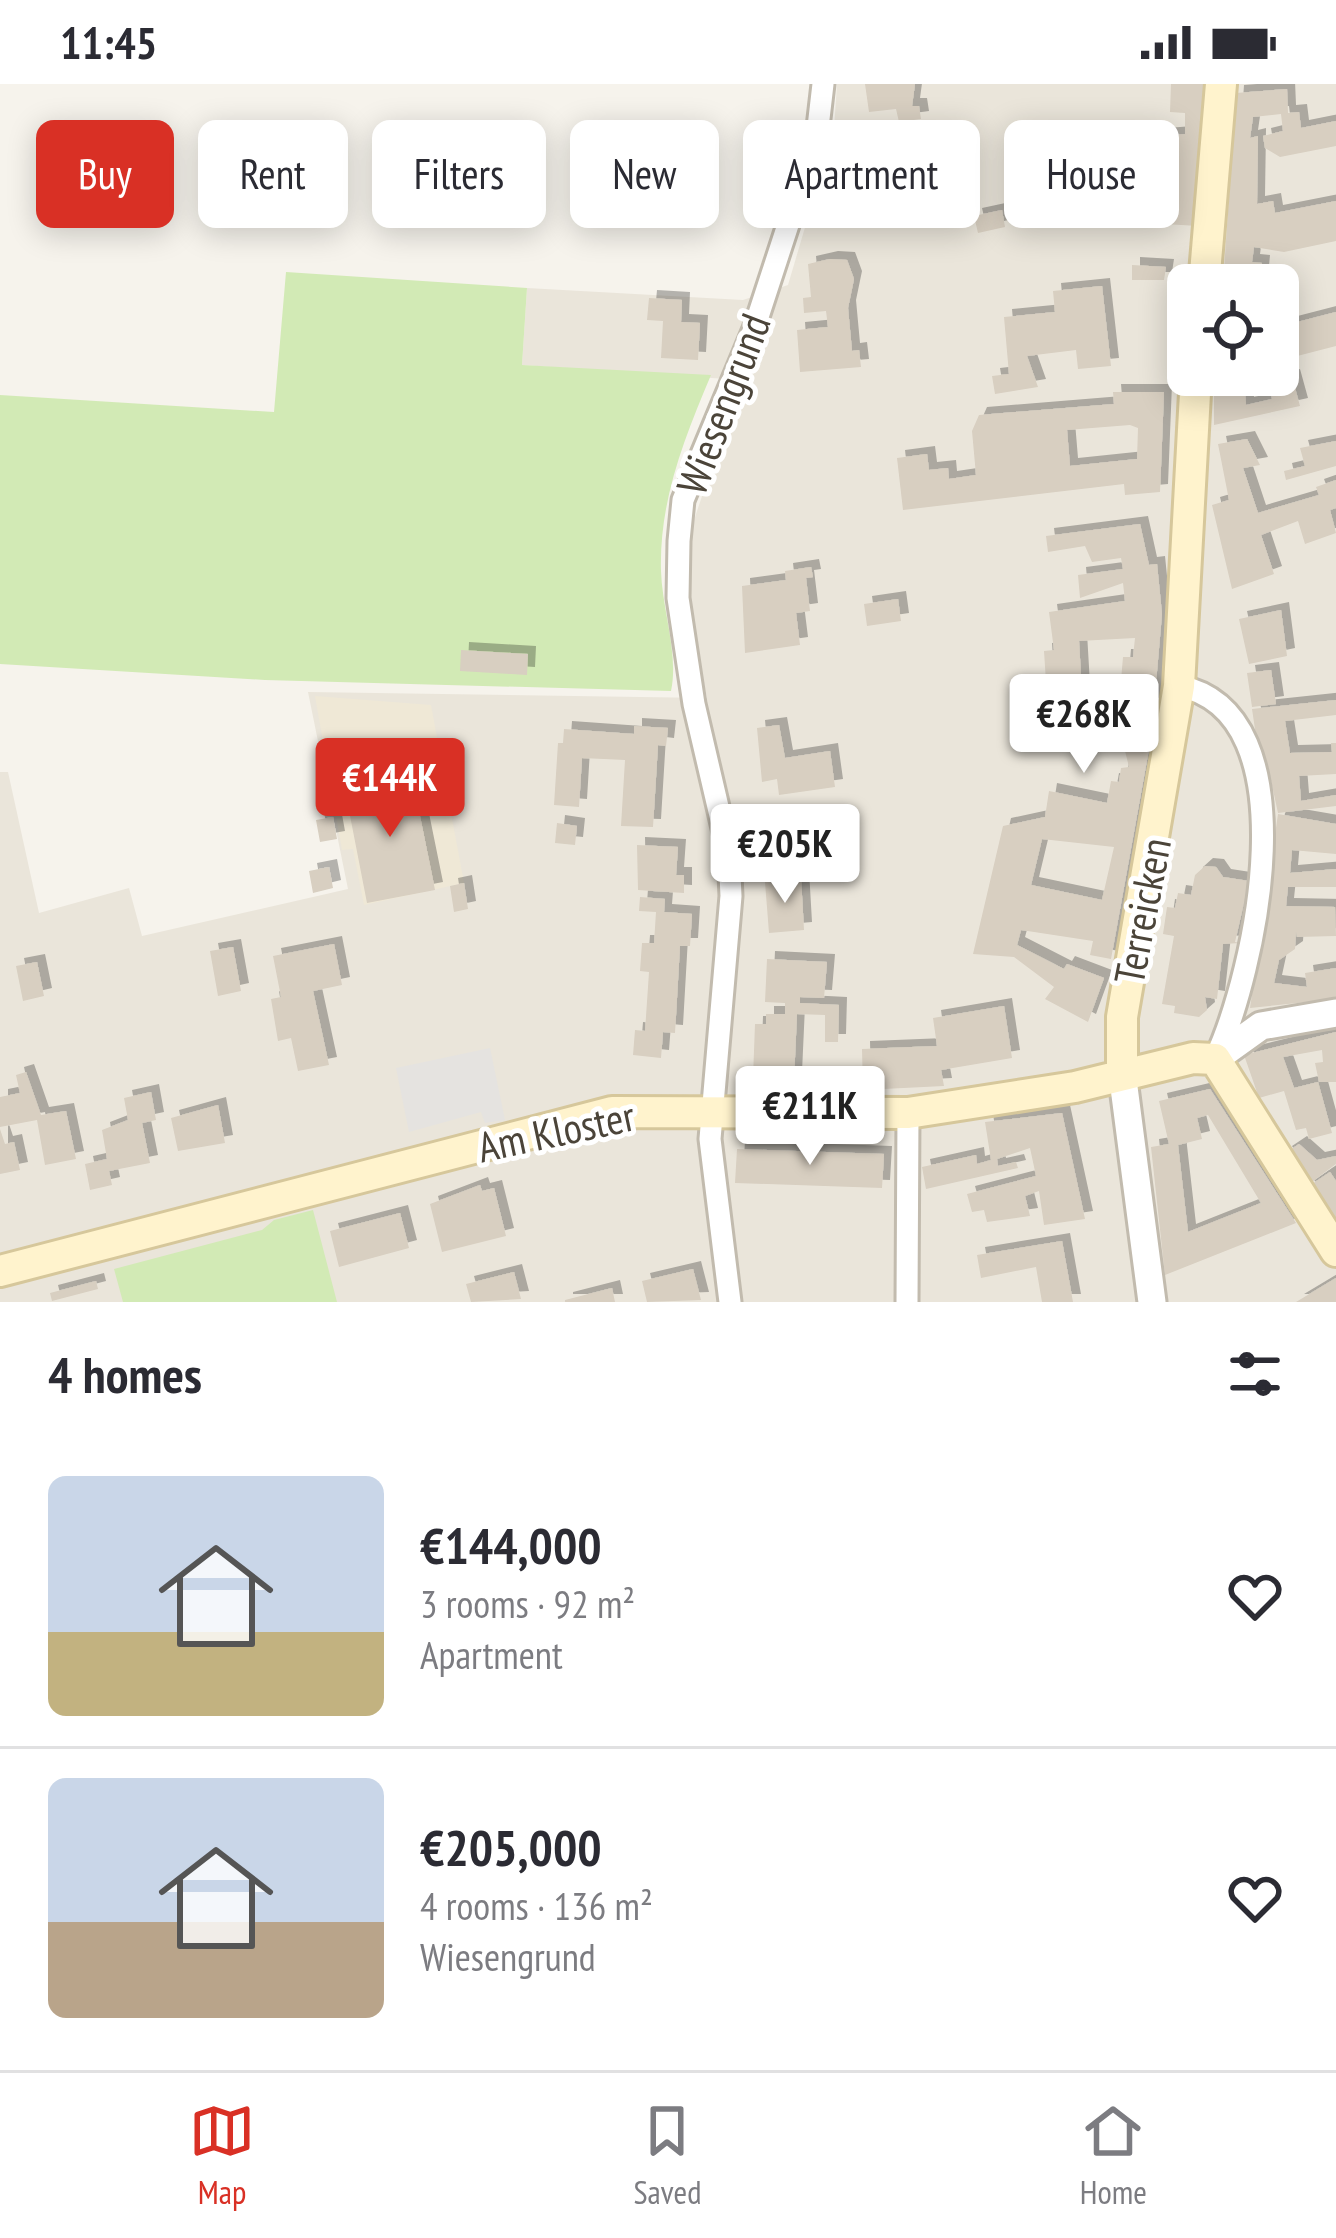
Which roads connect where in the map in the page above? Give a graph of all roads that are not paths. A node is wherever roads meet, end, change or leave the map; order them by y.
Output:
1 (823, 84) edge
2 (1221, 84) edge
3 (1206, 264) edge
4 (1195, 396) edge
5 (1179, 686) junction
6 (1336, 1013) edge
7 (1215, 1059) junction
8 (1122, 1072) junction
9 (713, 1112) junction
10 (908, 1113) junction
11 (1336, 1251) edge
12 (0, 1271) edge
13 (730, 1302) edge
14 (907, 1302) edge
15 (1152, 1302) edge

1 - 9 street, Wiesengrund
2 - 3 main road
4 - 5 main road, Terreicken
5 - 7 street
5 - 8 main road, Terreicken
6 - 7 street
7 - 8 main road, Am Kloster
7 - 11 main road
8 - 10 main road, Am Kloster
8 - 15 street, Terreicken
9 - 10 main road, Am Kloster
9 - 12 main road, Am Kloster
9 - 13 street, Wiesengrund
10 - 14 street

